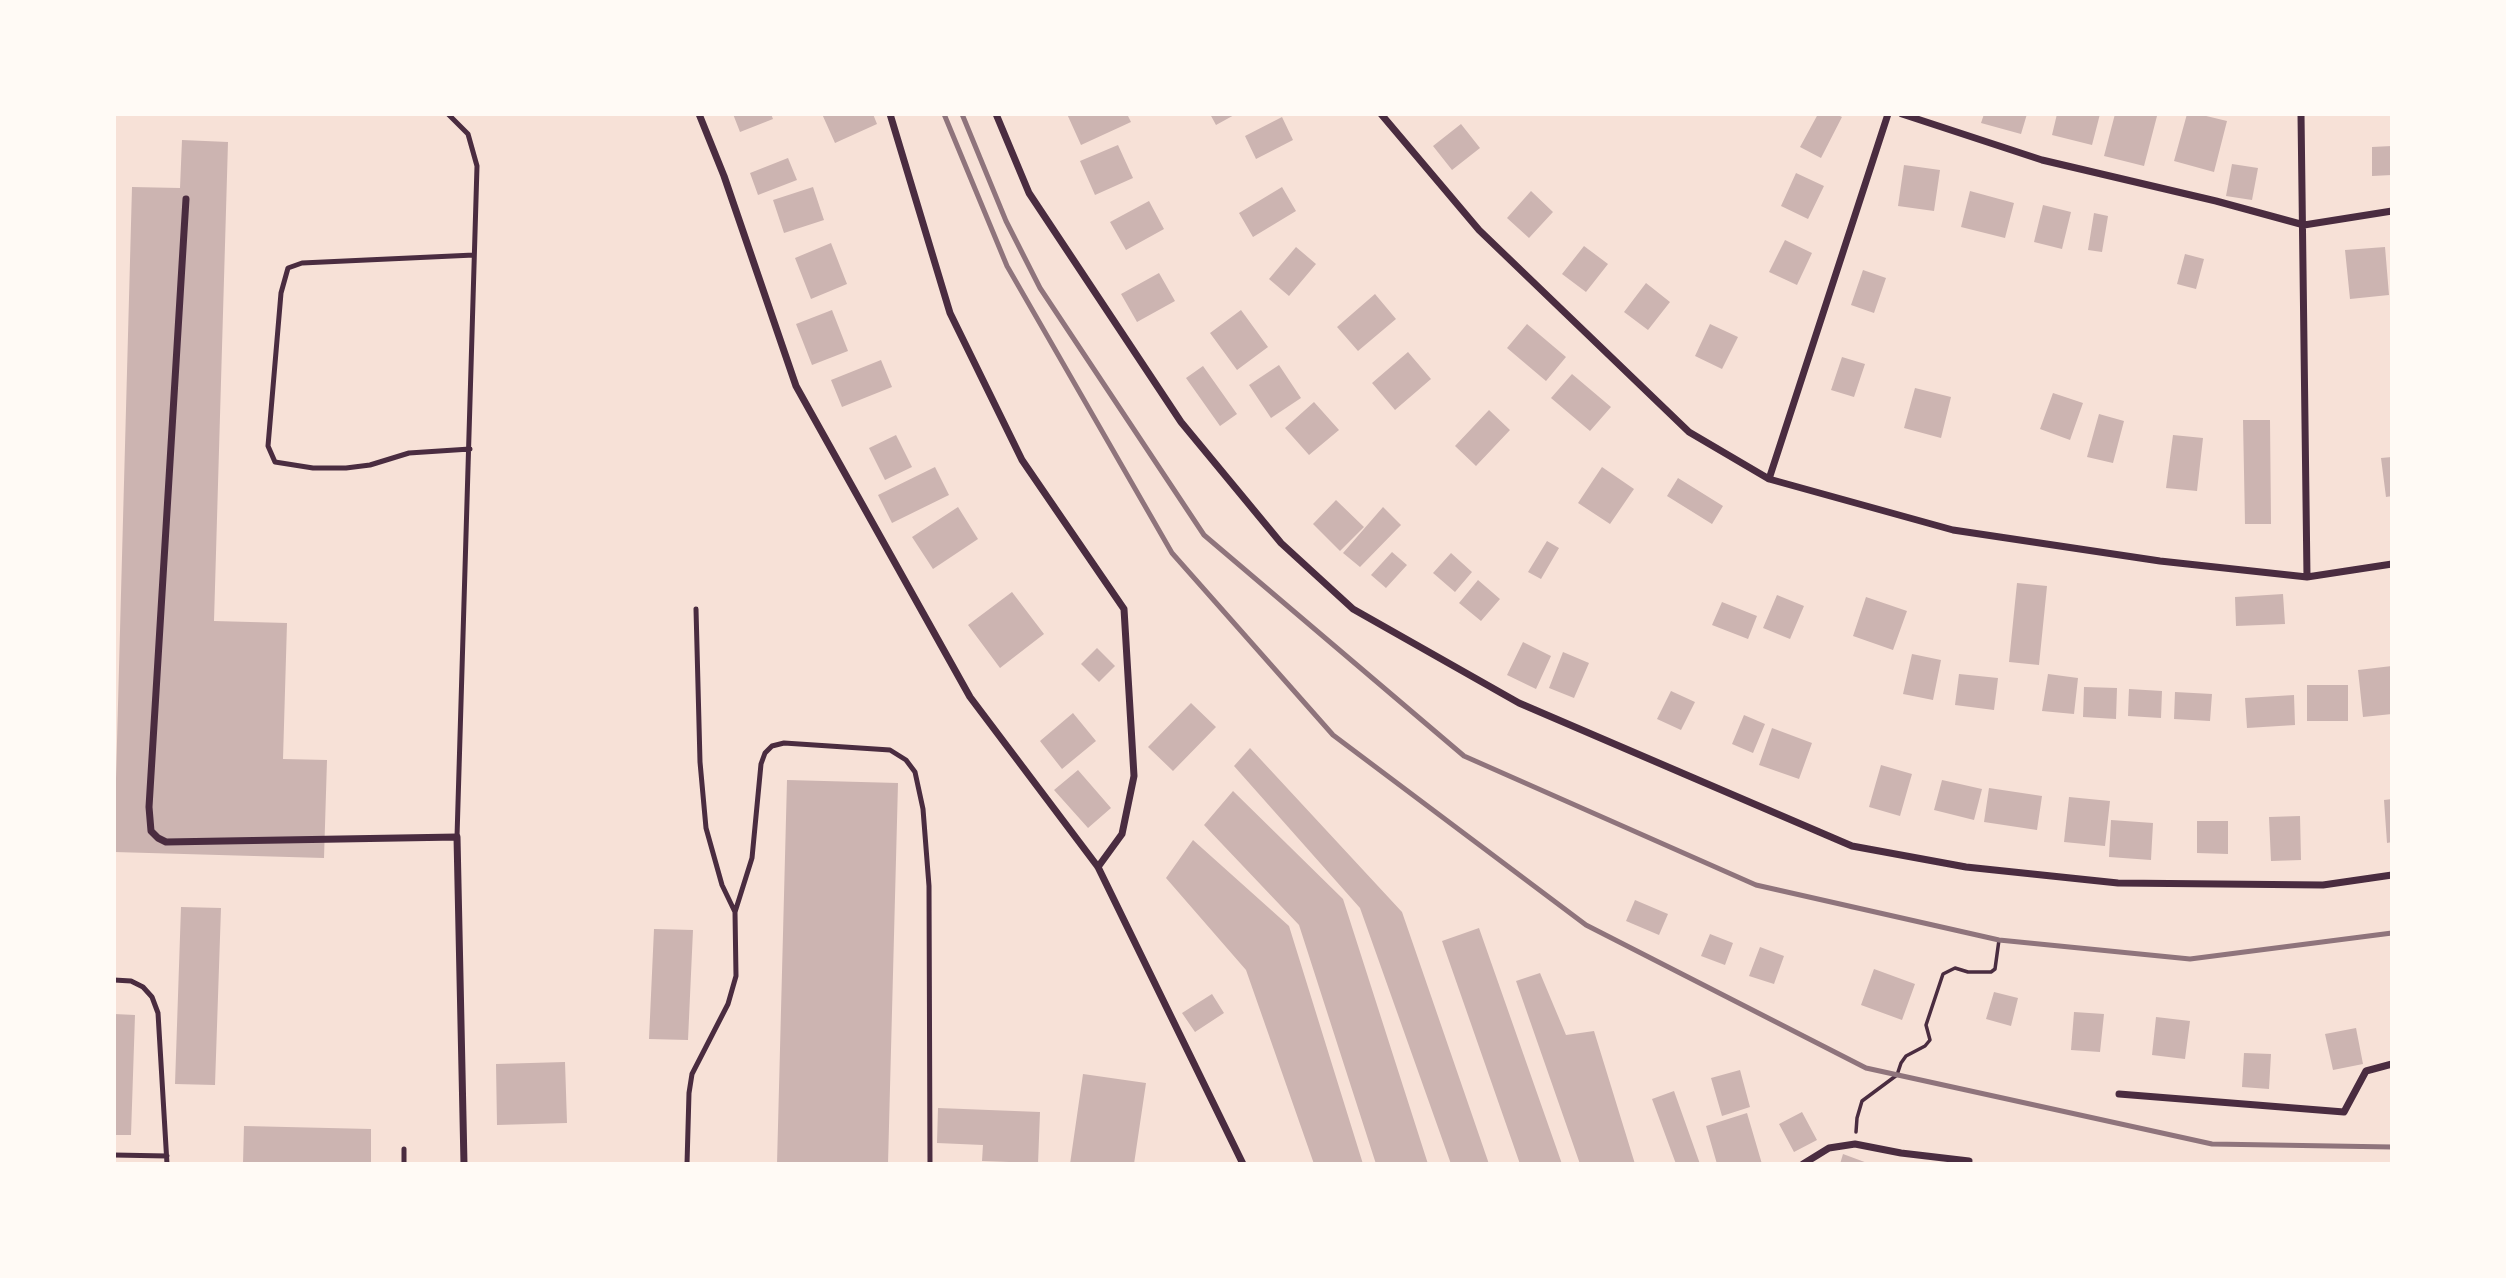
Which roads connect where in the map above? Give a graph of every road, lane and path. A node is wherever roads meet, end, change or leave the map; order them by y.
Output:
1 (448, 114) edge
2 (699, 114) edge
3 (890, 114) edge
4 (996, 114) edge
5 (1381, 114) edge
6 (1888, 114) edge
7 (1902, 114) edge
8 (2301, 114) edge
9 (186, 199) dead end
10 (2392, 211) edge
11 (2304, 225) junction
12 (474, 255) junction
13 (470, 449) junction
14 (1769, 479) junction
15 (2392, 564) edge
16 (2307, 577) junction
17 (696, 610) dead end
18 (457, 837) junction
19 (1098, 867) junction
20 (2392, 875) edge
21 (735, 912) junction
22 (1998, 940) dead end
23 (114, 980) edge
24 (2392, 1064) edge
25 (2119, 1094) dead end
26 (1855, 1144) junction
27 (404, 1149) dead end
28 (114, 1155) edge
29 (167, 1156) junction
30 (1969, 1161) dead end
31 (167, 1164) edge
32 (404, 1164) edge
33 (464, 1164) edge
34 (687, 1164) edge
35 (930, 1164) edge
36 (1243, 1164) edge
37 (1803, 1164) edge

1 - 12 lane
2 - 19 street
3 - 19 street
4 - 20 street
5 - 14 street
6 - 14 street
7 - 11 street
8 - 11 street
9 - 18 street
10 - 11 street
11 - 16 street
12 - 13 lane
12 - 13 lane
13 - 18 lane
14 - 16 street
15 - 16 street
17 - 21 lane
18 - 33 street
19 - 36 street
21 - 34 lane
21 - 35 lane
22 - 26 path
23 - 29 lane
24 - 25 street
26 - 30 street
26 - 37 street
27 - 32 lane
28 - 29 lane
29 - 31 lane

